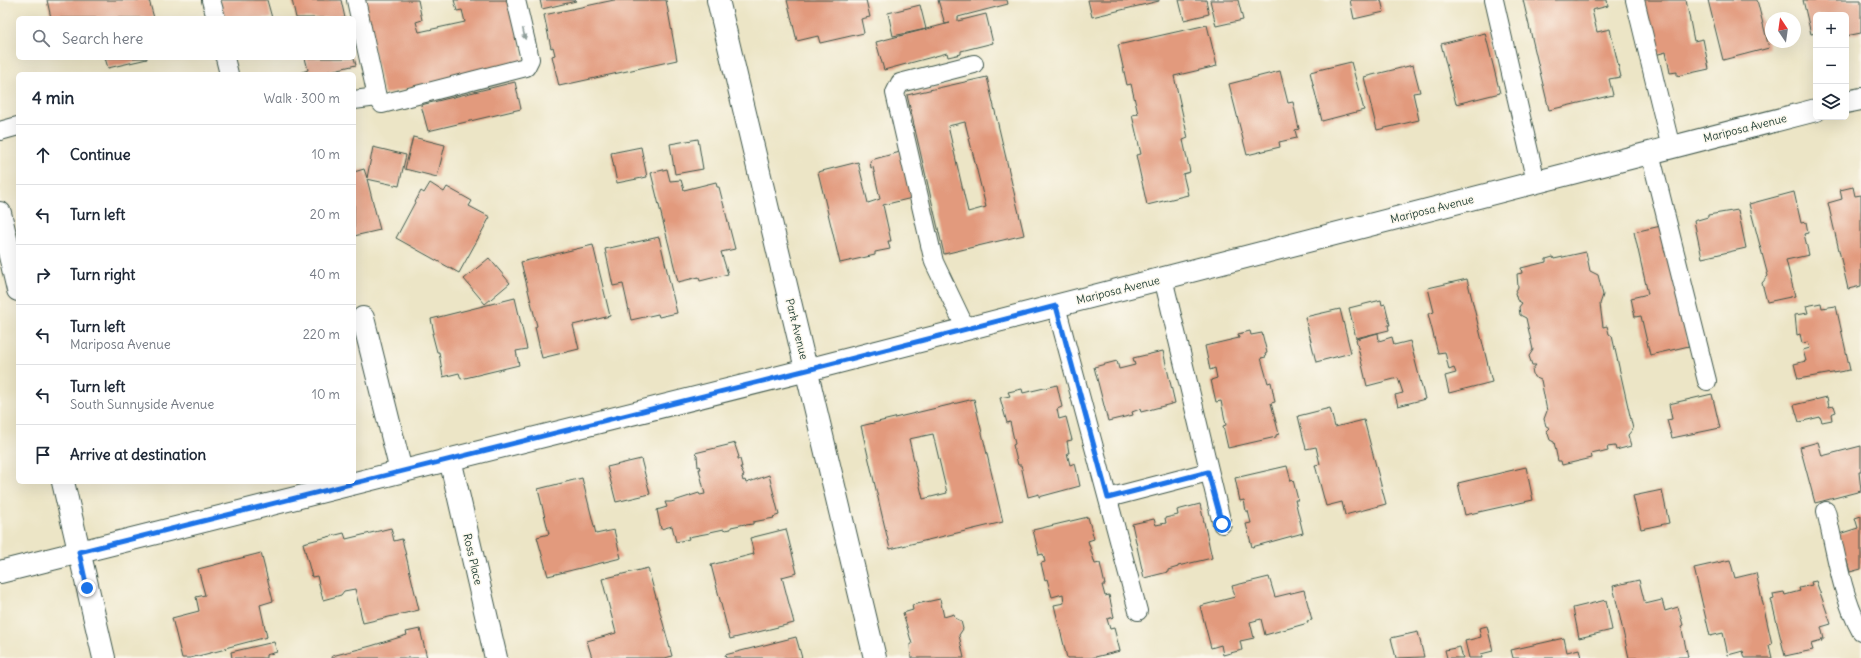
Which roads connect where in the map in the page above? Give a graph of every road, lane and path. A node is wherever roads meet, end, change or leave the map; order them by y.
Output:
1 (212, 0) edge
2 (344, 0) edge
3 (356, 0) edge
4 (516, 0) edge
5 (718, 0) edge
6 (1494, 0) edge
7 (1636, 0) edge
8 (216, 16) edge
9 (348, 16) edge
10 (356, 55) edge
11 (226, 60) edge
12 (974, 64) dead end
13 (228, 72) edge
14 (366, 98) edge
15 (1861, 98) edge
16 (1849, 101) edge
17 (1813, 111) edge
18 (16, 127) edge
19 (0, 131) edge
20 (1671, 148) junction
21 (1650, 153) junction
22 (1536, 182) junction
23 (0, 213) edge
24 (3, 239) edge
25 (1163, 278) junction
26 (16, 283) edge
27 (1056, 306) junction
28 (363, 318) dead end
29 (966, 329) junction
30 (807, 370) junction
31 (1707, 381) dead end
32 (450, 459) junction
33 (401, 471) junction
34 (1208, 472) junction
35 (356, 482) edge
36 (63, 484) edge
37 (349, 484) edge
38 (1108, 498) junction
39 (1826, 511) dead end
40 (1222, 524) dead end
41 (79, 552) junction
42 (0, 572) edge
43 (1138, 610) dead end
44 (1861, 631) edge
45 (104, 658) edge
46 (496, 658) edge
47 (875, 658) edge

1 - 8 lane
2 - 9 lane
3 - 14 lane
4 -> 14 lane
5 - 30 street, Park Avenue
6 - 22 lane
7 - 20 lane
10 - 14 lane
11 - 13 lane
12 - 29 lane
15 - 16 street
17 - 20 street, Mariposa Avenue
18 - 19 lane
20 - 21 street, Mariposa Avenue
21 - 22 street, Mariposa Avenue
21 - 31 lane
22 - 25 street, Mariposa Avenue
23 - 24 street
24 - 26 street
25 - 27 street, Mariposa Avenue
25 - 34 lane
27 - 29 street, Mariposa Avenue
27 - 38 lane
28 - 33 street
29 - 30 street, Mariposa Avenue
30 - 32 street, Mariposa Avenue
30 - 47 street, Park Avenue
32 - 33 street, Mariposa Avenue
32 - 46 street, Ross Place
33 - 35 street, Mariposa Avenue
34 - 38 lane
34 - 40 lane
36 - 41 street
37 - 41 street, Mariposa Avenue
38 - 43 lane
39 - 44 lane
41 - 42 street, Mariposa Avenue
41 - 45 street

